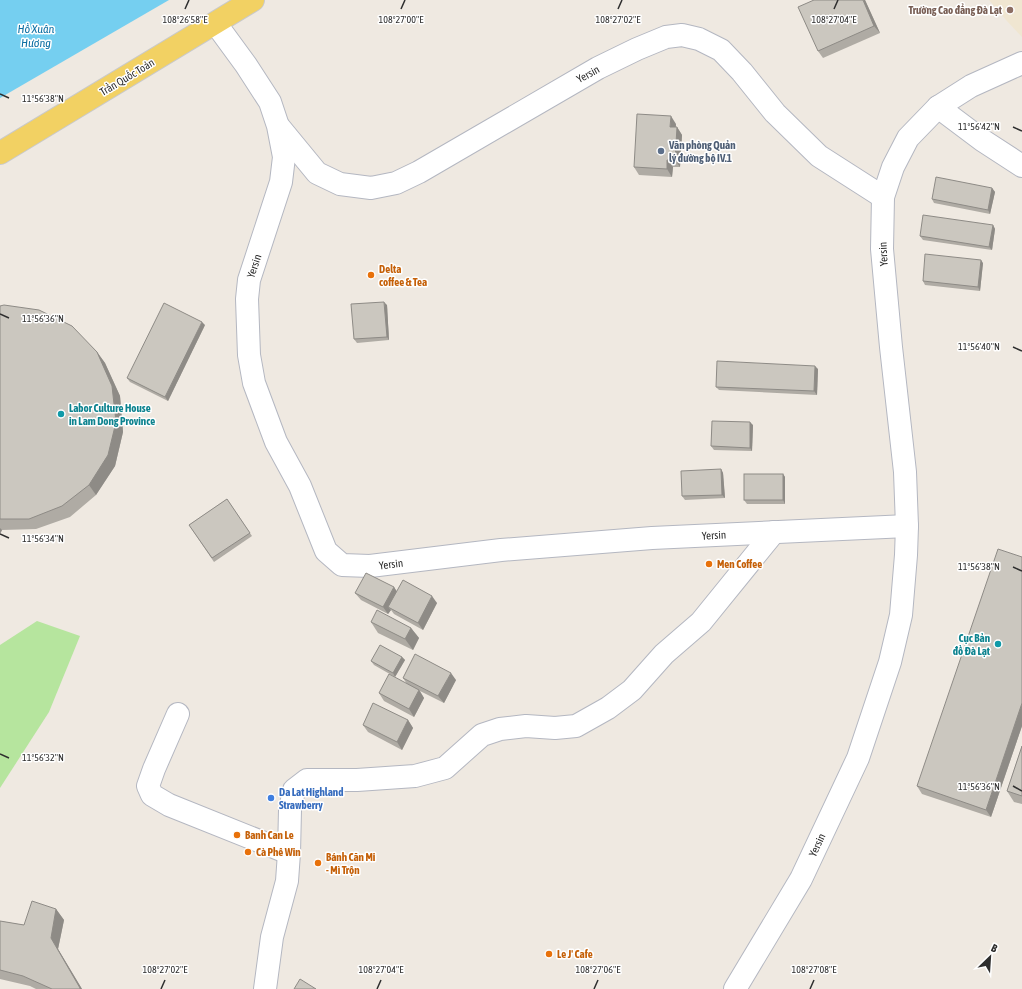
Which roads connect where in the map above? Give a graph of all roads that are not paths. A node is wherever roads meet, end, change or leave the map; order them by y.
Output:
1 (253, 0) edge
2 (216, 24) junction
3 (1022, 63) edge
4 (938, 107) junction
5 (278, 126) junction
6 (0, 153) edge
7 (1022, 166) edge
8 (883, 197) junction
9 (907, 526) junction
10 (774, 532) junction
11 (178, 714) dead end
12 (289, 853) junction
13 (265, 989) edge
14 (736, 989) edge

1 - 2 main road, Trần Quốc Toản
2 - 5 street, Yersin
2 - 6 main road, Trần Quốc Toản
3 - 4 street, Yersin
4 - 7 street
4 - 8 street, Yersin
5 - 8 street, Yersin
5 - 10 street, Yersin
8 - 9 street, Yersin
9 - 10 street, Yersin
9 - 14 street, Yersin
10 - 12 street
11 - 12 street
12 - 13 street

